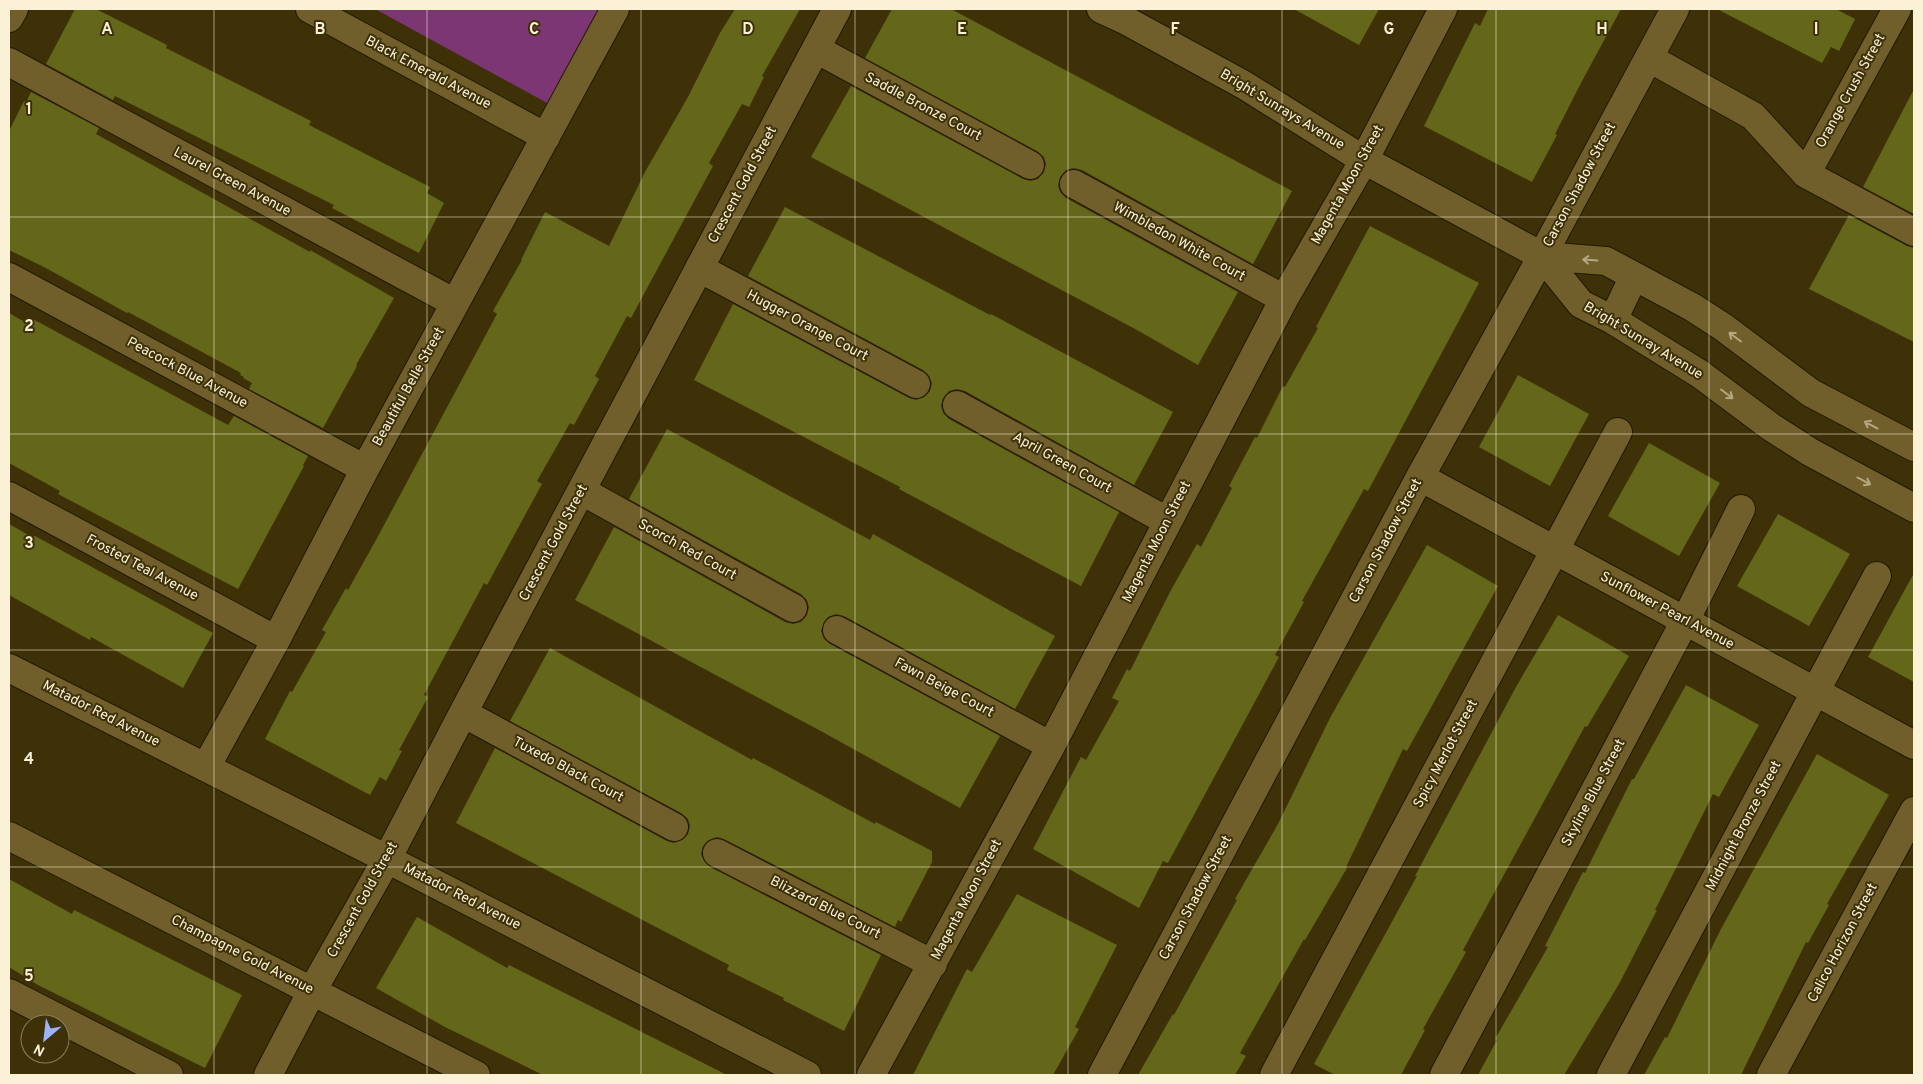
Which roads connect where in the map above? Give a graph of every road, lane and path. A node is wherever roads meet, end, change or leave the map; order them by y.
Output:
1 (14, 9) edge
2 (310, 9) edge
3 (615, 9) edge
4 (837, 9) edge
5 (1101, 9) edge
6 (1443, 9) edge
7 (1674, 9) edge
8 (1897, 9) edge
9 (9, 18) edge
10 (816, 49) junction
11 (1649, 58) junction
12 (9, 62) edge
13 (546, 137) junction
14 (1364, 160) junction
15 (1030, 165) dead end
16 (1806, 174) junction
17 (1074, 184) dead end
18 (1914, 232) edge
19 (1542, 256) junction
20 (699, 268) junction
21 (1634, 276) junction
22 (9, 277) edge
23 (1284, 299) junction
24 (455, 303) junction
25 (1613, 320) junction
26 (916, 384) dead end
27 (957, 405) dead end
28 (1618, 432) dead end
29 (1914, 448) edge
30 (365, 469) junction
31 (1420, 478) junction
32 (582, 492) junction
33 (9, 496) edge
34 (1914, 508) edge
35 (1741, 509) dead end
36 (1167, 520) junction
37 (1555, 551) junction
38 (1877, 576) dead end
39 (793, 608) dead end
40 (1685, 621) junction
41 (837, 630) dead end
42 (276, 640) junction
43 (9, 668) edge
44 (1815, 691) junction
45 (463, 713) junction
46 (1914, 745) edge
47 (1051, 746) junction
48 (206, 767) junction
49 (1914, 812) edge
50 (674, 826) dead end
51 (9, 836) edge
52 (717, 853) dead end
53 (387, 859) junction
54 (933, 964) junction
55 (312, 991) junction
56 (9, 992) edge
57 (169, 1075) edge
58 (268, 1075) edge
59 (476, 1075) edge
60 (806, 1075) edge
61 (871, 1075) edge
62 (1102, 1075) edge
63 (1274, 1075) edge
64 (1444, 1075) edge
65 (1611, 1075) edge
66 (1771, 1075) edge

1 - 9 street
2 - 13 street, Black Emerald Avenue
3 - 13 street, Beautiful Belle Street
4 - 10 street, Crescent Gold Street
5 - 14 street, Bright Sunrays Avenue
6 - 14 street, Magenta Moon Street
7 - 11 street, Carson Shadow Street
8 - 16 street, Orange Crush Street
10 - 15 street, Saddle Bronze Court
10 - 20 street, Crescent Gold Street
11 - 16 street
11 - 19 street, Carson Shadow Street
12 - 24 street, Laurel Green Avenue
13 - 24 street, Beautiful Belle Street
14 - 19 street, Bright Sunrays Avenue
14 - 23 street, Magenta Moon Street
16 - 18 street
17 - 23 street, Wimbledon White Court
21 -> 19 street
19 - 25 street, Bright Sunray Avenue
19 - 31 street, Carson Shadow Street
20 - 26 street, Hugger Orange Court
20 - 32 street, Crescent Gold Street
21 - 25 street
29 -> 21 street
22 - 30 street, Peacock Blue Avenue
23 - 36 street, Magenta Moon Street
24 - 30 street, Beautiful Belle Street
25 -> 34 street, Bright Sunray Avenue
27 - 36 street, April Green Court
28 - 37 street, Spicy Merlot Street
30 - 42 street, Beautiful Belle Street
31 - 37 street, Sunflower Pearl Avenue
31 - 62 street, Carson Shadow Street
32 - 39 street, Scorch Red Court
32 - 45 street, Crescent Gold Street
33 - 42 street, Frosted Teal Avenue
35 - 40 street, Skyline Blue Street
36 - 47 street, Magenta Moon Street
37 - 40 street, Sunflower Pearl Avenue
37 - 63 street, Spicy Merlot Street
38 - 44 street, Midnight Bronze Street
40 - 44 street, Sunflower Pearl Avenue
40 - 64 street, Skyline Blue Street
41 - 47 street, Fawn Beige Court
42 - 48 street, Beautiful Belle Street
43 - 48 street, Matador Red Avenue
44 - 46 street, Sunflower Pearl Avenue
44 - 65 street, Midnight Bronze Street
45 - 50 street, Tuxedo Black Court
45 - 53 street, Crescent Gold Street
47 - 54 street, Magenta Moon Street
48 - 53 street, Matador Red Avenue
49 - 66 street, Calico Horizon Street
51 - 55 street, Champagne Gold Avenue
52 - 54 street, Blizzard Blue Court
53 - 55 street, Crescent Gold Street
53 - 60 street, Matador Red Avenue
54 - 61 street, Magenta Moon Street
55 - 58 street, Crescent Gold Street
55 - 59 street, Champagne Gold Avenue
56 - 57 street

